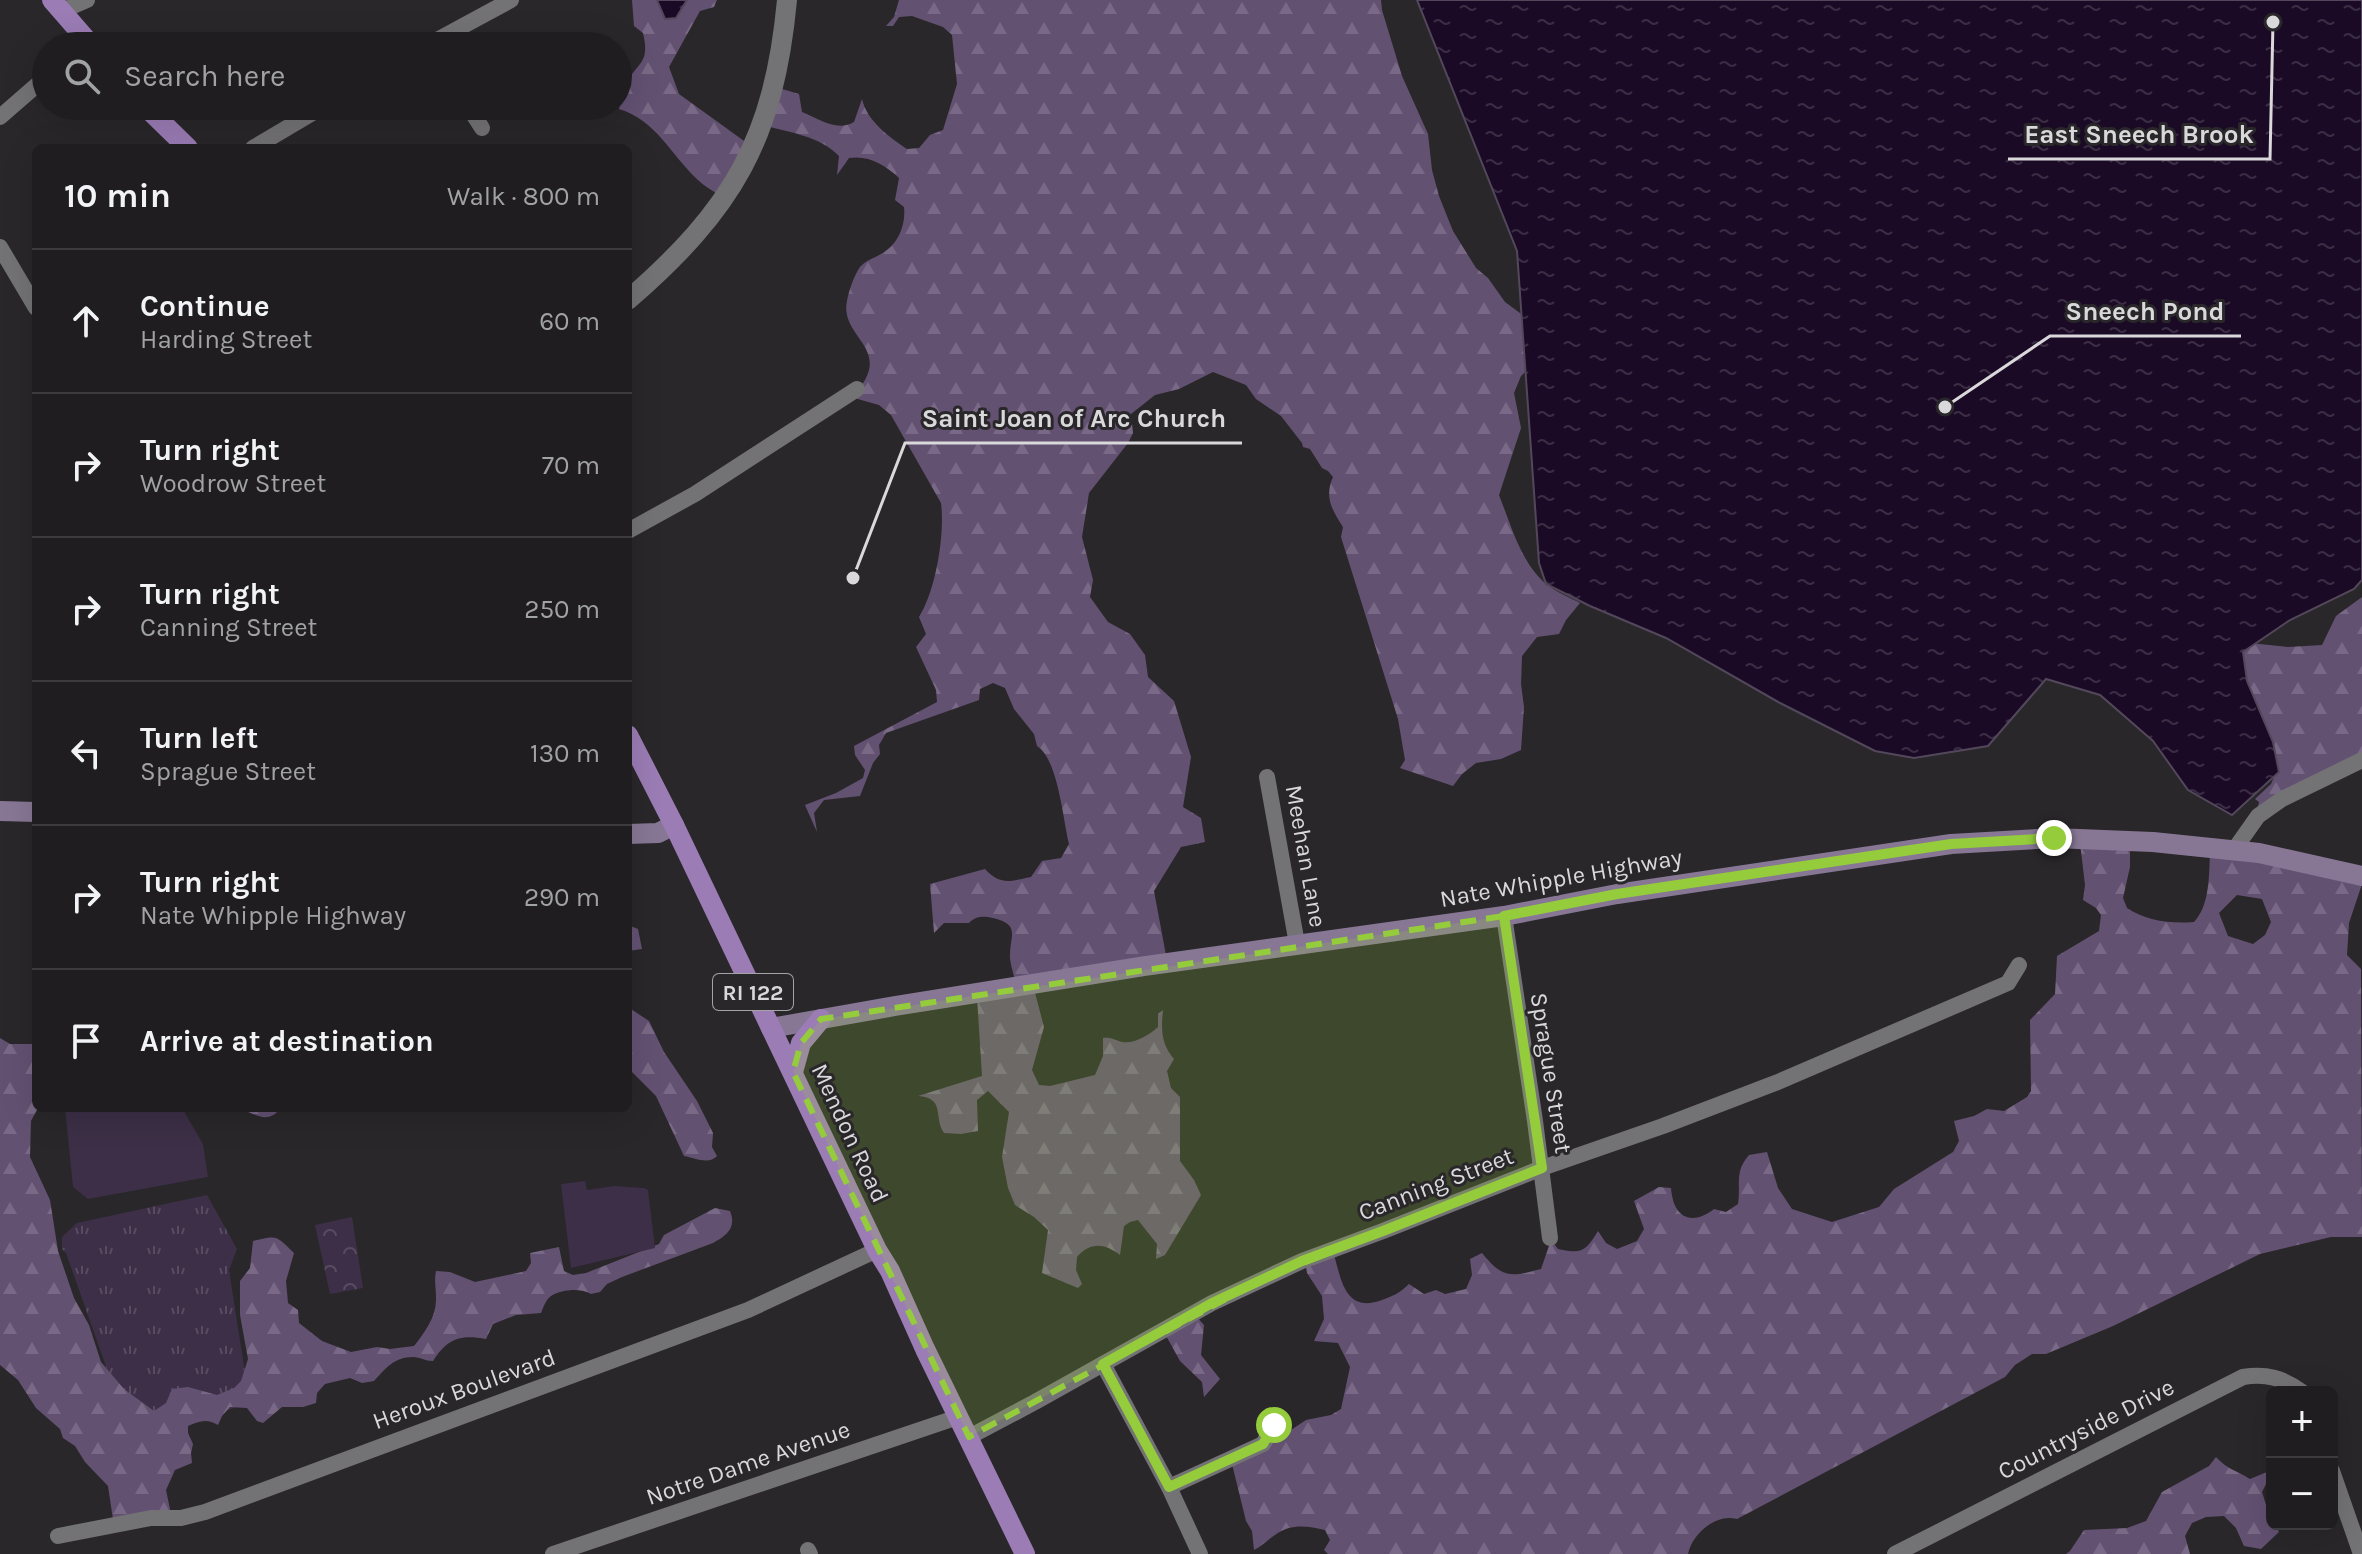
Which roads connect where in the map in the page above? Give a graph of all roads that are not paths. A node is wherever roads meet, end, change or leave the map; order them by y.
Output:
1 (87, 0) edge
2 (511, 0) edge
3 (787, 0) edge
4 (57, 6) edge
5 (78, 32) edge
6 (453, 32) edge
7 (32, 89) edge
8 (0, 117) edge
9 (159, 120) edge
10 (300, 120) edge
11 (477, 120) edge
12 (482, 128) dead end
13 (184, 144) edge
14 (260, 144) edge
15 (0, 247) edge
16 (632, 296) edge
17 (32, 301) edge
18 (857, 389) dead end
19 (632, 529) edge
20 (632, 743) edge
21 (2362, 760) edge
22 (1267, 777) dead end
23 (0, 811) edge
24 (32, 812) edge
25 (674, 825) junction
26 (632, 834) edge
27 (2234, 850) junction
28 (2362, 876) edge
29 (1504, 916) junction
30 (1297, 944) junction
31 (2019, 965) dead end
32 (821, 1019) junction
33 (771, 1028) junction
34 (793, 1072) junction
35 (1542, 1168) junction
36 (1550, 1238) dead end
37 (877, 1250) junction
38 (1103, 1364) junction
39 (2294, 1386) edge
40 (958, 1417) junction
41 (1274, 1425) dead end
42 (969, 1437) junction
43 (1169, 1487) junction
44 (2338, 1488) edge
45 (58, 1536) dead end
46 (553, 1554) edge
47 (1025, 1554) edge
48 (1200, 1554) edge
49 (1895, 1554) edge
50 (2361, 1554) edge

1 - 4 street
2 - 6 street
3 - 16 street
4 - 5 main road
7 - 8 street
9 - 13 main road
10 - 14 street
11 - 12 street
15 - 17 street
18 - 19 street
20 - 25 main road, Mendon Road / RI 122
21 - 27 street
22 - 30 street, Meehan Lane
23 - 24 main road
25 - 26 main road
25 - 33 main road, Mendon Road / RI 122
27 - 28 main road, Nate Whipple Highway
27 - 29 main road, Nate Whipple Highway
29 - 30 main road, Nate Whipple Highway
29 - 35 street, Sprague Street
30 - 32 main road, Nate Whipple Highway
31 - 35 street, Canning Street
32 - 33 main road, Nate Whipple Highway
32 - 34 main road
33 - 34 main road, Mendon Road / RI 122
34 - 37 main road, Mendon Road / RI 122
35 - 36 street, Sprague Street
35 - 38 street, Canning Street
37 - 40 main road, Mendon Road / RI 122
37 - 45 street, Heroux Boulevard
38 - 42 street, Canning Street
38 - 43 street
39 - 49 street, Countryside Drive
40 - 42 main road, Mendon Road / RI 122
40 - 46 street, Notre Dame Avenue
41 - 43 street
42 - 47 main road, Mendon Road / RI 122
43 - 48 street
44 - 50 street

